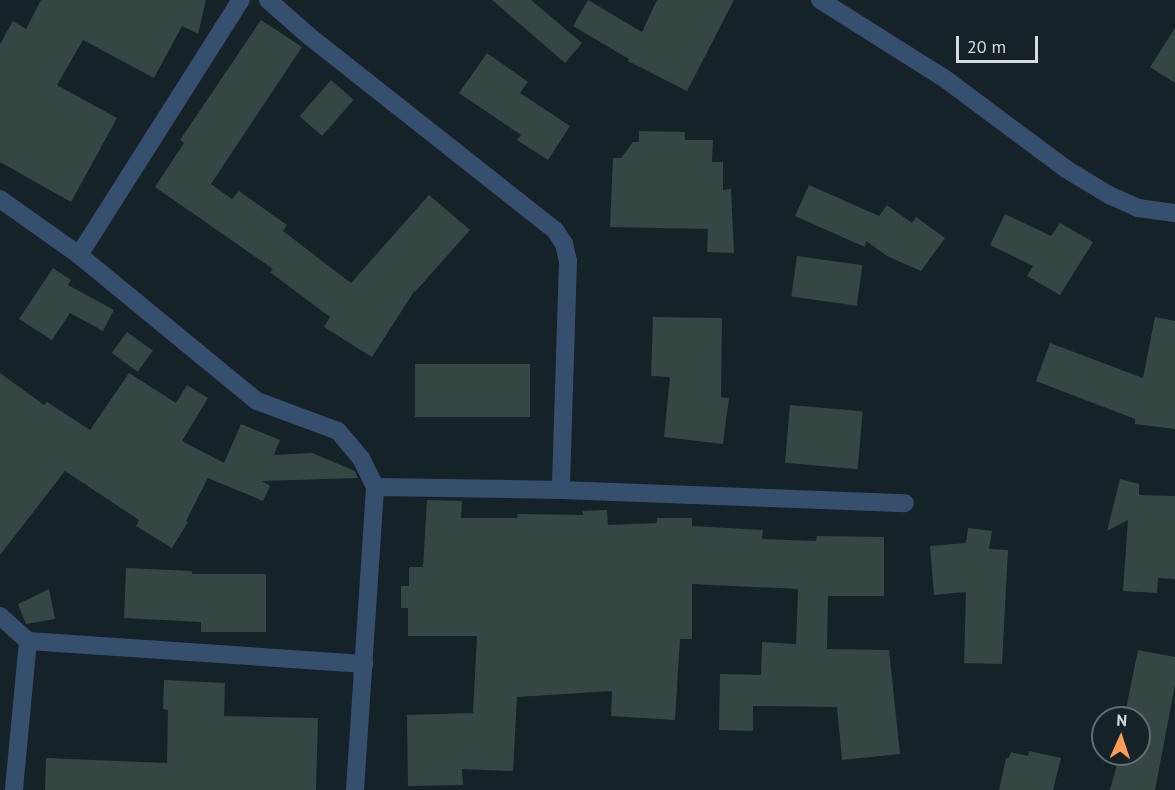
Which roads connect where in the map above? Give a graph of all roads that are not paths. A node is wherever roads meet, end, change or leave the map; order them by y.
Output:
1 (241, 0) edge
2 (268, 0) edge
3 (820, 0) edge
4 (0, 200) edge
5 (1175, 213) edge
6 (79, 255) junction
7 (375, 487) junction
8 (561, 490) junction
9 (905, 503) dead end
10 (0, 616) edge
11 (28, 641) junction
12 (364, 664) junction
13 (14, 790) edge
14 (355, 790) edge

1 - 6 street
2 - 8 street
3 - 5 street
4 - 6 street
6 - 7 street
7 - 8 street
7 - 12 street
8 - 9 street
10 - 11 street
11 - 12 street
11 - 13 street
12 - 14 street

